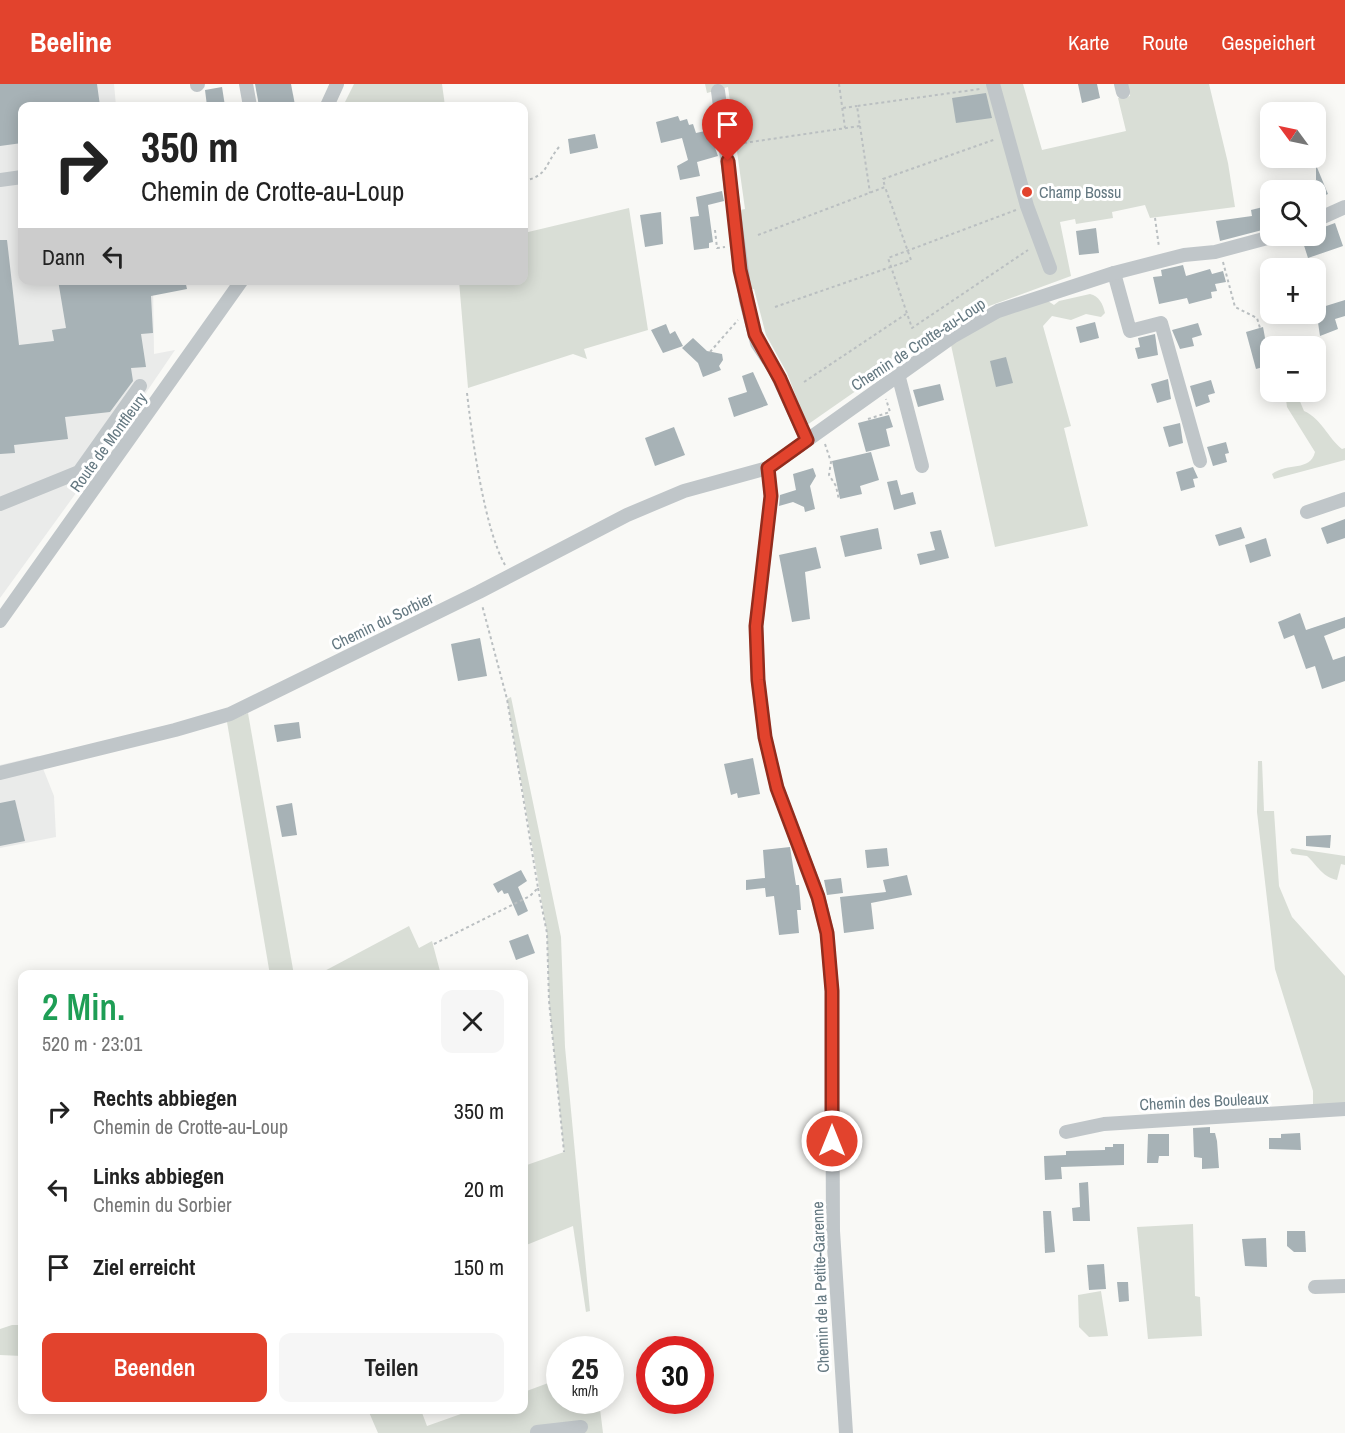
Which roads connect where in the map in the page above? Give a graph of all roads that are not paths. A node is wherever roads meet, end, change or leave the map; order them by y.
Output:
1 (246, 84) edge
2 (337, 84) edge
3 (994, 85) edge
4 (718, 91) dead end
5 (249, 102) edge
6 (329, 102) edge
7 (18, 178) edge
8 (0, 180) edge
9 (1345, 207) edge
10 (1326, 216) edge
11 (1260, 240) edge
12 (1050, 268) dead end
13 (1114, 273) junction
14 (238, 285) edge
15 (898, 374) junction
16 (140, 386) dead end
17 (811, 436) junction
18 (1200, 461) dead end
19 (922, 466) dead end
20 (768, 468) junction
21 (1345, 499) edge
22 (0, 504) edge
23 (1307, 512) dead end
24 (0, 621) edge
25 (0, 773) edge
26 (1345, 1109) edge
27 (1066, 1132) dead end
28 (1345, 1286) edge
29 (1315, 1287) dead end
30 (580, 1427) dead end
31 (533, 1432) edge
32 (846, 1433) edge

1 - 5 street
2 - 6 street
3 - 12 street
4 - 17 street
7 - 8 street
9 - 10 street
11 - 13 street, Chemin de Crotte-au-Loup
13 - 15 street, Chemin de Crotte-au-Loup
13 - 18 street
14 - 24 street, Route de Montfleury
15 - 17 street, Chemin de Crotte-au-Loup
15 - 19 street
16 - 22 street
17 - 20 street, Chemin de Crotte-au-Loup
20 - 25 street, Chemin du Sorbier
20 - 32 street, Chemin de la Petite-Garenne
21 - 23 street
26 - 27 street, Chemin des Bouleaux
28 - 29 street
30 - 31 street

